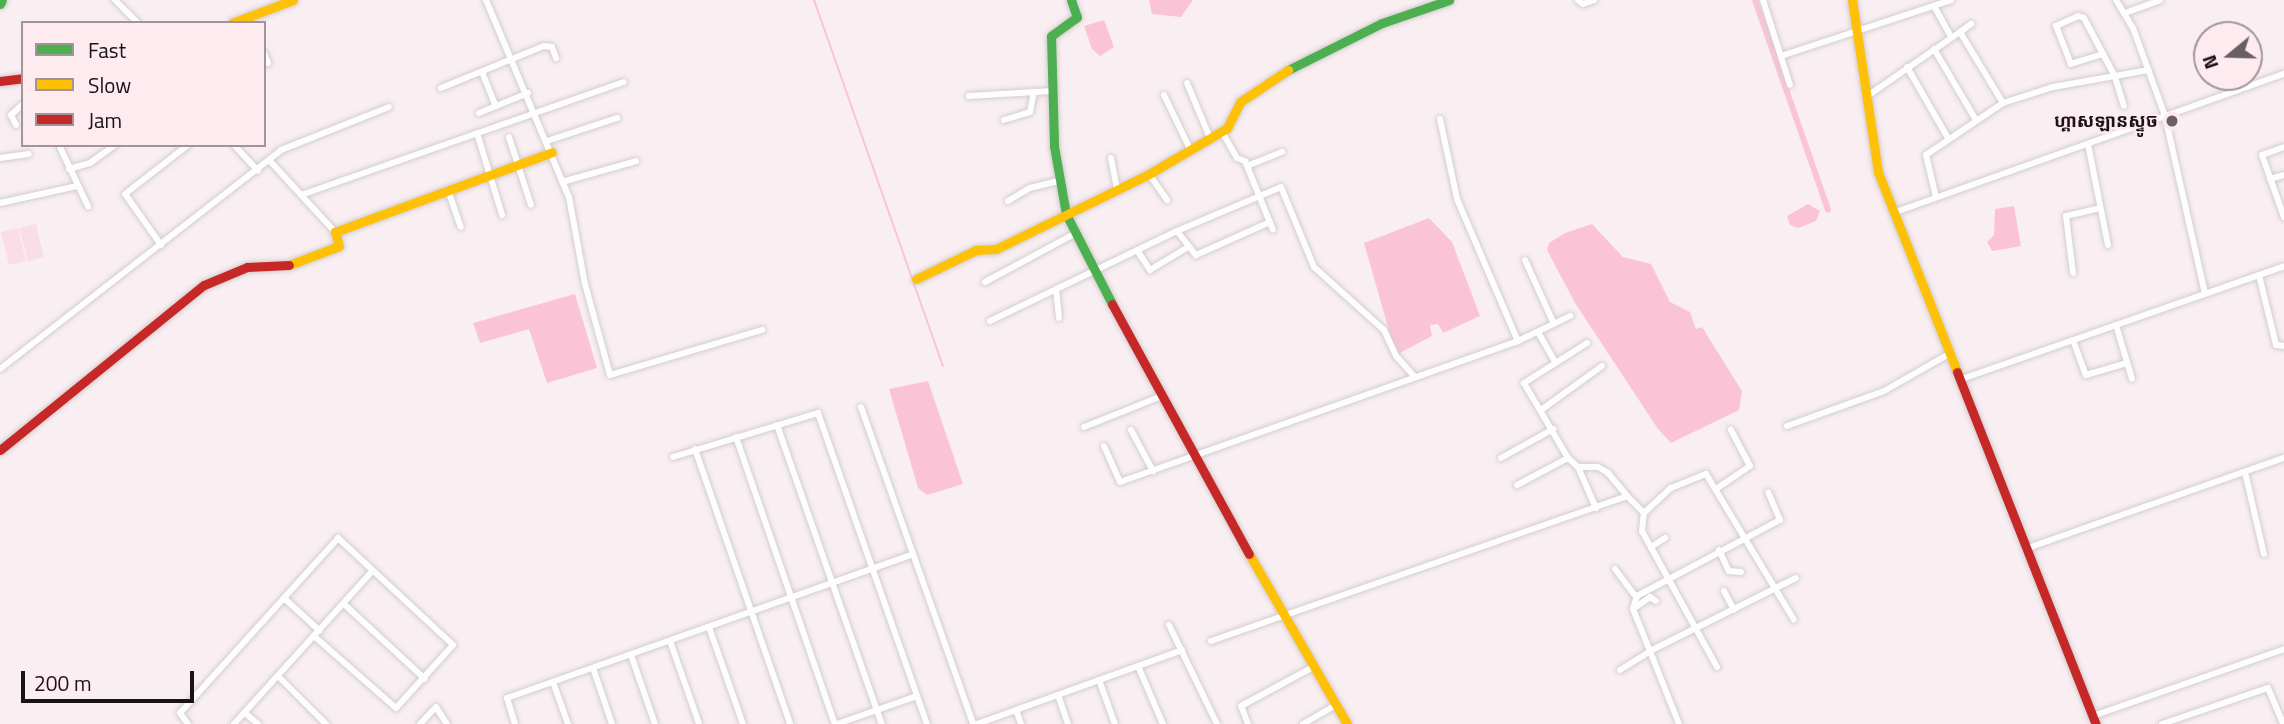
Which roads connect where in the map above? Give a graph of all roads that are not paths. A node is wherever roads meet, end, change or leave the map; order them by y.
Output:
1 (116, 0) edge
2 (293, 0) edge
3 (486, 0) edge
4 (1070, 0) edge
5 (1449, 0) edge
6 (1578, 0) edge
7 (1594, 0) edge
8 (1763, 0) edge
9 (1852, 0) edge
10 (1951, 0) edge
11 (2116, 0) edge
12 (2160, 0) edge
13 (1934, 6) junction
14 (2125, 13) junction
15 (251, 19) edge
16 (136, 21) edge
17 (1971, 24) dead end
18 (1960, 32) junction
19 (1857, 33) junction
20 (1951, 37) junction
21 (1934, 50) junction
22 (2103, 54) junction
23 (1781, 56) junction
24 (266, 58) edge
25 (556, 58) dead end
26 (512, 60) junction
27 (268, 63) dead end
28 (1907, 67) junction
29 (2148, 70) junction
30 (482, 72) junction
31 (2284, 74) edge
32 (2115, 77) junction
33 (21, 78) edge
34 (0, 82) edge
35 (624, 82) dead end
36 (1187, 83) dead end
37 (1790, 85) dead end
38 (441, 88) dead end
39 (1052, 91) junction
40 (1034, 92) junction
41 (528, 93) junction
42 (1164, 95) dead end
43 (968, 96) dead end
44 (1866, 98) junction
45 (2003, 103) junction
46 (21, 105) edge
47 (496, 106) junction
48 (2124, 106) dead end
49 (388, 107) dead end
50 (479, 113) dead end
51 (536, 113) junction
52 (2165, 116) junction
53 (617, 118) dead end
54 (1440, 119) dead end
55 (1004, 120) dead end
56 (1976, 120) junction
57 (16, 125) dead end
58 (1222, 132) junction
59 (477, 133) junction
60 (509, 137) dead end
61 (1210, 138) junction
62 (1948, 138) junction
63 (547, 141) junction
64 (2088, 144) junction
65 (60, 147) edge
66 (112, 147) edge
67 (185, 147) edge
68 (236, 147) edge
69 (2284, 147) edge
70 (1190, 149) junction
71 (552, 152) junction
72 (1282, 152) dead end
73 (30, 154) dead end
74 (0, 158) edge
75 (1111, 158) dead end
76 (636, 160) dead end
77 (270, 161) junction
78 (519, 164) junction
79 (1247, 166) junction
80 (69, 169) junction
81 (258, 171) junction
82 (1149, 174) junction
83 (2284, 174) edge
84 (490, 175) junction
85 (2270, 179) junction
86 (1058, 180) junction
87 (562, 182) junction
88 (77, 186) junction
89 (1117, 189) junction
90 (448, 190) junction
91 (301, 195) junction
92 (1259, 195) junction
93 (1936, 197) junction
94 (1167, 200) dead end
95 (1008, 201) dead end
96 (0, 203) edge
97 (531, 205) dead end
98 (88, 206) dead end
99 (2282, 207) edge
100 (2101, 208) junction
101 (1892, 213) junction
102 (1066, 214) junction
103 (502, 215) dead end
104 (2284, 217) edge
105 (1270, 222) junction
106 (461, 227) dead end
107 (1273, 230) dead end
108 (1177, 231) junction
109 (335, 232) junction
110 (1074, 234) junction
111 (161, 245) junction
112 (2108, 246) dead end
113 (1188, 247) junction
114 (1137, 250) junction
115 (1525, 260) dead end
116 (2284, 266) edge
117 (1092, 272) junction
118 (2073, 273) dead end
119 (2259, 275) junction
120 (916, 279) dead end
121 (985, 282) dead end
122 (1056, 289) junction
123 (2204, 294) junction
124 (1570, 316) dead end
125 (1059, 318) dead end
126 (990, 321) dead end
127 (1554, 324) junction
128 (2116, 325) junction
129 (762, 330) dead end
130 (1538, 331) junction
131 (2073, 340) junction
132 (1518, 341) junction
133 (1587, 343) dead end
134 (2284, 346) edge
135 (1947, 355) junction
136 (1555, 362) junction
137 (2127, 363) junction
138 (1602, 366) dead end
139 (0, 369) edge
140 (1415, 377) junction
141 (2132, 379) dead end
142 (1957, 381) junction
143 (1159, 397) junction
144 (861, 407) dead end
145 (1541, 410) junction
146 (777, 425) junction
147 (1787, 426) dead end
148 (1084, 427) dead end
149 (1553, 429) junction
150 (1131, 430) dead end
151 (1731, 430) dead end
152 (736, 437) junction
153 (1104, 446) dead end
154 (695, 449) junction
155 (0, 450) edge
156 (673, 457) dead end
157 (1194, 457) junction
158 (1501, 457) dead end
159 (1568, 458) junction
160 (2284, 458) edge
161 (1578, 467) junction
162 (1153, 471) junction
163 (2245, 472) junction
164 (1517, 485) dead end
165 (1716, 489) junction
166 (1768, 492) dead end
167 (1628, 496) junction
168 (1596, 508) junction
169 (1644, 513) junction
170 (1665, 538) dead end
171 (1745, 538) junction
172 (1651, 547) junction
173 (2025, 549) junction
174 (1719, 550) junction
175 (913, 554) junction
176 (2264, 554) dead end
177 (873, 569) junction
178 (1615, 569) dead end
179 (373, 570) junction
180 (1741, 572) dead end
181 (1668, 577) junction
182 (1797, 578) dead end
183 (832, 583) junction
184 (1775, 588) junction
185 (1724, 591) dead end
186 (1636, 597) junction
187 (791, 598) junction
188 (285, 599) junction
189 (1656, 601) dead end
190 (344, 604) junction
191 (1633, 609) junction
192 (1734, 610) junction
193 (752, 612) junction
194 (1284, 617) junction
195 (1794, 620) dead end
196 (1169, 625) dead end
197 (709, 627) junction
198 (1696, 629) junction
199 (320, 631) junction
200 (315, 637) junction
201 (670, 640) junction
202 (1211, 642) dead end
203 (2284, 649) edge
204 (1181, 650) junction
205 (1650, 651) junction
206 (631, 655) junction
207 (1138, 666) junction
208 (1313, 667) junction
209 (1717, 667) dead end
210 (593, 668) junction
211 (1620, 670) dead end
212 (278, 676) junction
213 (425, 679) junction
214 (1099, 680) junction
215 (553, 682) junction
216 (1058, 695) junction
217 (917, 696) junction
218 (1336, 705) junction
219 (877, 710) junction
220 (1016, 710) junction
221 (246, 713) junction
222 (2094, 720) edge
223 (188, 724) edge
224 (234, 724) edge
225 (258, 724) edge
226 (326, 724) edge
227 (420, 724) edge
228 (447, 724) edge
229 (515, 724) edge
230 (568, 724) edge
231 (612, 724) edge
232 (655, 724) edge
233 (699, 724) edge
234 (743, 724) edge
235 (790, 724) edge
236 (836, 724) edge
237 (883, 724) edge
238 (927, 724) edge
239 (975, 724) edge
240 (1021, 724) edge
241 (1068, 724) edge
242 (1115, 724) edge
243 (1163, 724) edge
244 (1217, 724) edge
245 (1248, 724) edge
246 (1303, 724) edge
247 (1347, 724) edge
248 (1679, 724) edge
249 (2162, 724) edge
250 (2283, 724) edge

1 - 16 street
2 - 15 street
3 - 26 street
4 - 39 street
5 - 58 street
6 - 7 street
8 - 23 street
9 - 19 street
10 - 13 street
11 - 14 street
12 - 14 street
13 - 19 street
13 - 20 street
14 - 29 street
17 - 18 street
18 - 20 street
18 - 45 street
19 - 23 street
19 - 44 street
20 - 21 street
21 - 28 street
21 - 56 street
22 - 22 street
22 - 32 street
23 - 37 street
24 - 27 street
25 - 26 street
26 - 30 street
26 - 41 street
28 - 44 street
28 - 62 street
29 - 32 street
29 - 52 street
30 - 38 street
30 - 47 street
31 - 52 street
32 - 45 street
32 - 48 street
33 - 34 street
35 - 51 street
36 - 61 street
39 - 40 street
39 - 86 street
40 - 43 street
40 - 55 street
41 - 47 street
41 - 51 street
42 - 70 street
44 - 101 street
45 - 56 street
46 - 57 street
47 - 50 street
49 - 77 street
51 - 59 street
51 - 63 street
52 - 64 street
52 - 123 street
53 - 63 street
54 - 132 street
56 - 62 street
58 - 61 street
58 - 79 street
59 - 84 street
59 - 91 street
60 - 78 street
61 - 70 street
62 - 93 street
63 - 71 street
64 - 93 street
64 - 100 street
65 - 80 street
66 - 80 street
67 - 111 street
68 - 81 street
69 - 85 street
70 - 82 street
71 - 78 street
71 - 87 street
72 - 79 street
73 - 74 street
75 - 89 street
76 - 87 street
77 - 81 street
77 - 91 street
78 - 84 street
78 - 97 street
79 - 92 street
80 - 88 street
81 - 111 street
82 - 89 street
82 - 94 street
83 - 85 street
84 - 90 street
84 - 103 street
85 - 99 street
86 - 95 street
86 - 102 street
87 - 129 street
88 - 96 street
88 - 98 street
89 - 102 street
90 - 106 street
90 - 109 street
91 - 109 street
92 - 105 street
92 - 108 street
92 - 140 street
93 - 101 street
99 - 104 street
100 - 112 street
100 - 118 street
101 - 135 street
102 - 110 street
102 - 120 street
105 - 107 street
105 - 113 street
108 - 113 street
108 - 114 street
109 - 155 street
110 - 117 street
110 - 121 street
111 - 139 street
113 - 114 street
114 - 117 street
115 - 127 street
116 - 119 street
117 - 122 street
117 - 143 street
119 - 123 street
119 - 134 street
122 - 125 street
122 - 126 street
123 - 128 street
124 - 127 street
127 - 130 street
128 - 131 street
128 - 137 street
130 - 132 street
130 - 136 street
131 - 137 street
131 - 142 street
132 - 140 street
133 - 136 street
135 - 142 street
135 - 147 street
136 - 145 street
137 - 141 street
138 - 145 street
140 - 157 street
142 - 173 street
143 - 148 street
143 - 157 street
144 - 175 street
145 - 149 street
146 - 152 street
146 - 177 street
146 - 183 street
149 - 158 street
149 - 159 street
150 - 162 street
151 - 165 street
152 - 154 street
152 - 187 street
153 - 162 street
154 - 156 street
154 - 193 street
157 - 162 street
157 - 194 street
159 - 161 street
159 - 164 street
160 - 163 street
161 - 167 street
161 - 168 street
163 - 173 street
163 - 176 street
165 - 169 street
165 - 171 street
166 - 171 street
167 - 168 street
167 - 169 street
168 - 194 street
169 - 172 street
170 - 172 street
171 - 174 street
171 - 184 street
172 - 181 street
173 - 222 street
174 - 180 street
174 - 181 street
175 - 177 street
175 - 239 street
177 - 183 street
177 - 217 street
178 - 186 street
179 - 188 street
179 - 190 street
179 - 213 street
181 - 186 street
181 - 198 street
182 - 184 street
183 - 187 street
183 - 219 street
184 - 192 street
184 - 195 street
185 - 192 street
186 - 191 street
187 - 193 street
187 - 236 street
188 - 199 street
188 - 223 street
189 - 191 street
190 - 199 street
190 - 213 street
191 - 205 street
192 - 198 street
193 - 197 street
193 - 235 street
194 - 202 street
194 - 208 street
196 - 204 street
197 - 201 street
197 - 234 street
198 - 205 street
198 - 209 street
199 - 200 street
200 - 212 street
200 - 213 street
201 - 206 street
201 - 233 street
203 - 222 street
204 - 207 street
204 - 244 street
205 - 211 street
205 - 248 street
206 - 210 street
206 - 232 street
207 - 214 street
207 - 243 street
208 - 218 street
208 - 245 street
210 - 215 street
210 - 231 street
212 - 221 street
212 - 226 street
214 - 216 street
214 - 242 street
215 - 229 street
215 - 230 street
216 - 220 street
216 - 241 street
217 - 219 street
217 - 238 street
218 - 246 street
218 - 247 street
219 - 236 street
219 - 237 street
220 - 239 street
220 - 240 street
221 - 224 street
221 - 225 street
227 - 228 street
249 - 250 street

